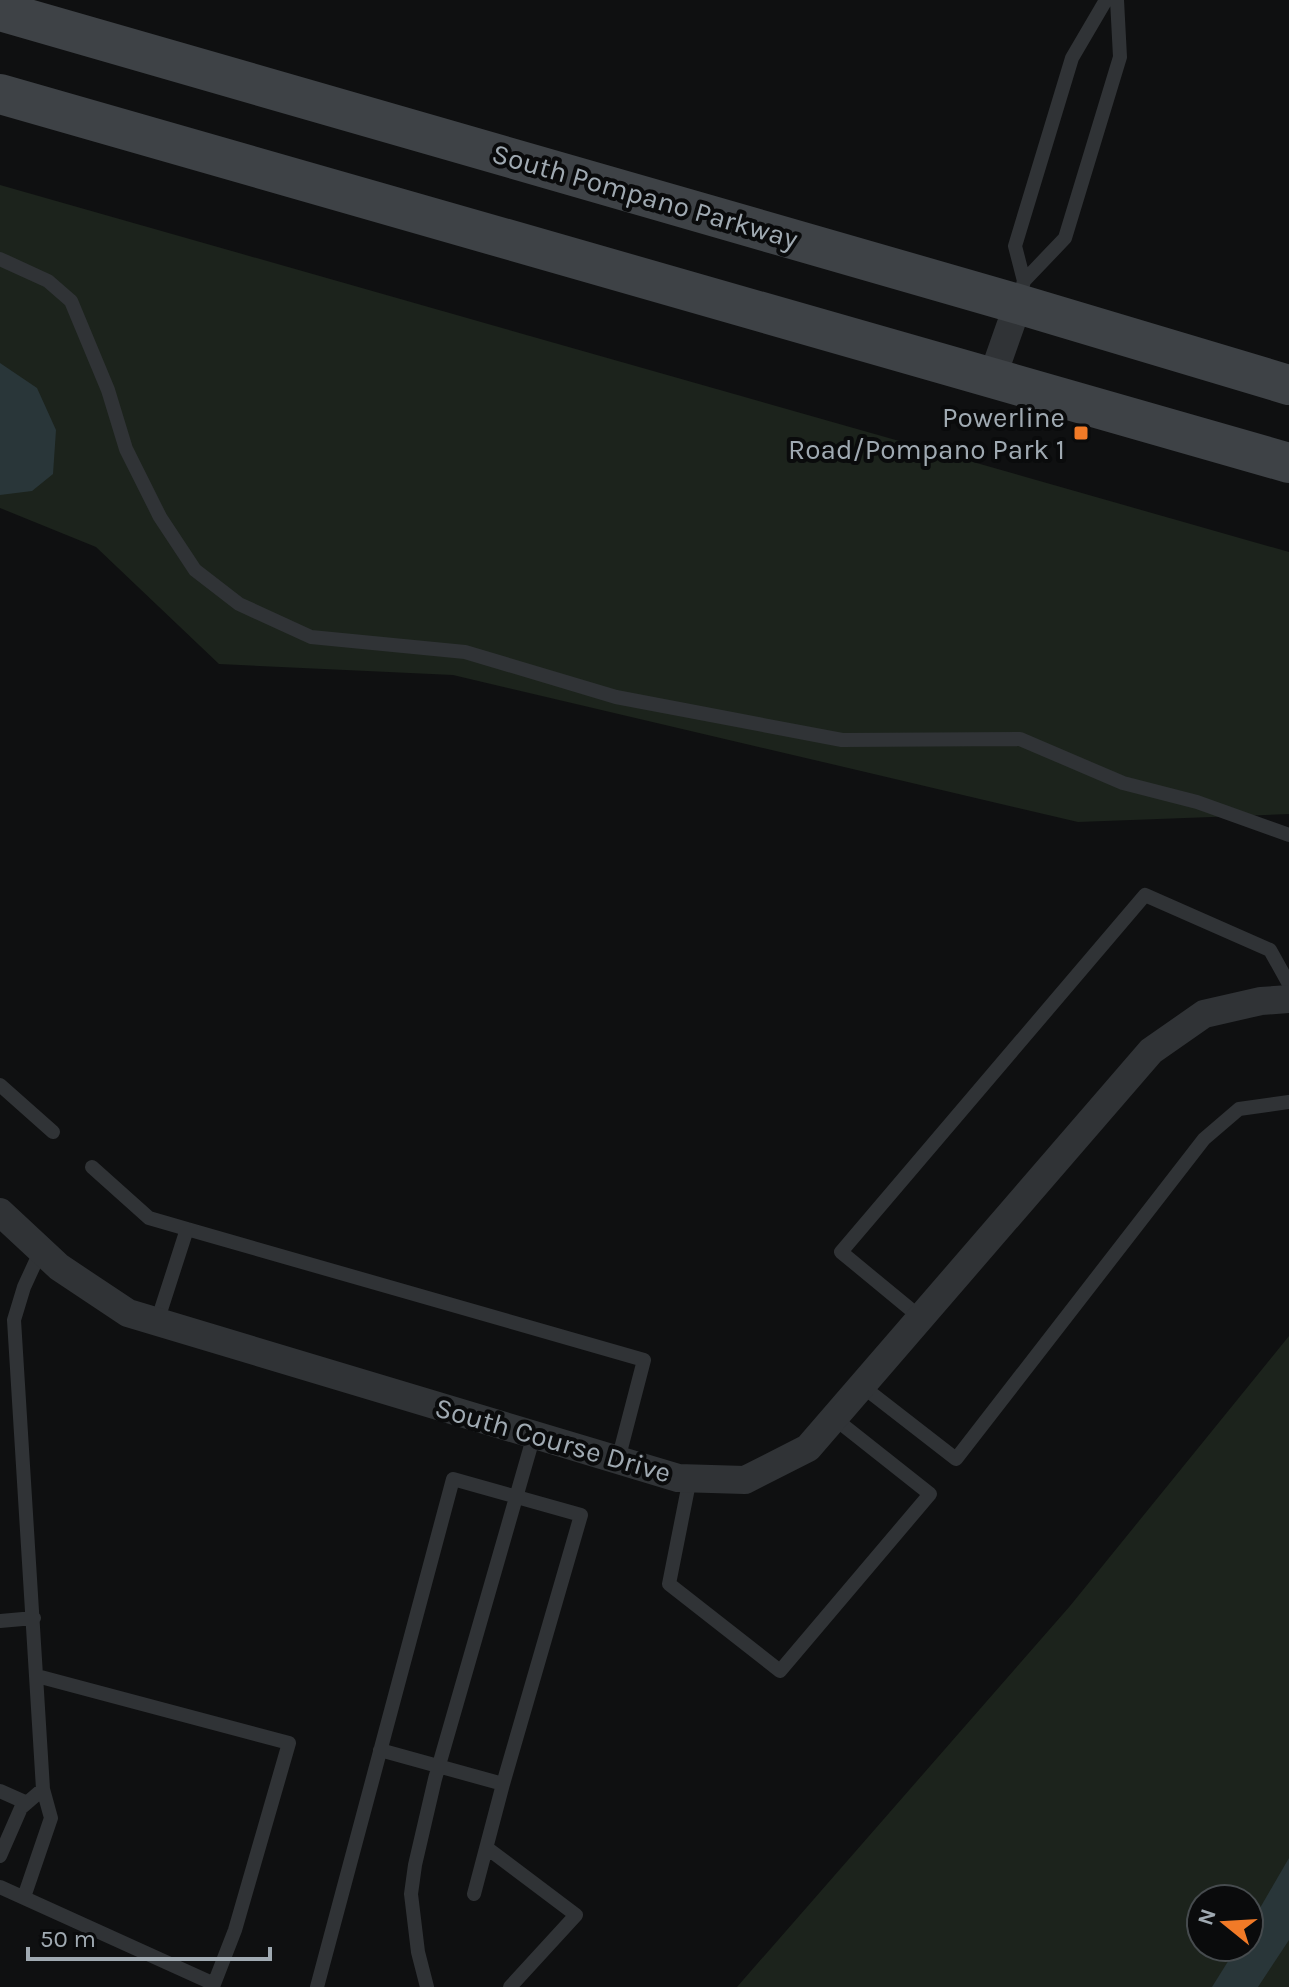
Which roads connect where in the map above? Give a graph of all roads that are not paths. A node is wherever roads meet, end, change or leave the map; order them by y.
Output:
1 (1106, 0) edge
2 (1117, 0) edge
3 (0, 11) edge
4 (0, 94) edge
5 (0, 259) edge
6 (1021, 292) junction
7 (992, 378) junction
8 (1289, 385) edge
9 (1289, 463) edge
10 (1289, 835) edge
11 (1289, 984) edge
12 (1289, 999) edge
13 (0, 1085) edge
14 (1289, 1102) edge
15 (53, 1132) dead end
16 (92, 1167) dead end
17 (0, 1212) edge
18 (187, 1229) junction
19 (41, 1250) junction
20 (921, 1318) junction
21 (157, 1322) junction
22 (862, 1386) junction
23 (834, 1418) junction
24 (534, 1435) junction
25 (618, 1460) junction
26 (690, 1478) junction
27 (517, 1496) junction
28 (34, 1618) junction
29 (0, 1621) edge
30 (37, 1676) junction
31 (380, 1750) junction
32 (439, 1766) junction
33 (503, 1784) junction
34 (43, 1789) junction
35 (0, 1791) edge
36 (27, 1803) junction
37 (487, 1848) junction
38 (0, 1856) edge
39 (0, 1887) edge
40 (474, 1894) dead end
41 (24, 1897) junction
42 (317, 1987) edge
43 (427, 1987) edge
44 (510, 1987) edge

1 - 6 lane
2 - 6 lane
3 - 6 main road, South Pompano Parkway
4 - 7 main road
5 - 10 lane
6 - 7 street
6 - 8 main road, South Pompano Parkway
7 - 9 main road
11 - 20 lane
12 - 20 street, South Course Drive
13 - 15 lane
14 - 22 lane
16 - 18 lane
17 - 19 street, South Course Drive
18 - 21 lane
18 - 25 lane
19 - 21 street, South Course Drive
19 - 28 lane
20 - 22 street, South Course Drive
21 - 24 street, South Course Drive
22 - 23 street, South Course Drive
23 - 26 street, South Course Drive
23 - 26 lane
24 - 25 street, South Course Drive
24 - 27 lane
25 - 26 street, South Course Drive
27 - 31 lane
27 - 32 lane
27 - 33 lane
28 - 29 lane
28 - 30 lane
30 - 34 lane
30 - 41 lane
31 - 32 lane
31 - 42 lane
32 - 33 lane
32 - 43 lane
33 - 37 lane
34 - 36 lane
34 - 41 lane
35 - 36 lane
36 - 38 lane
37 - 40 lane
37 - 44 lane
39 - 41 lane

